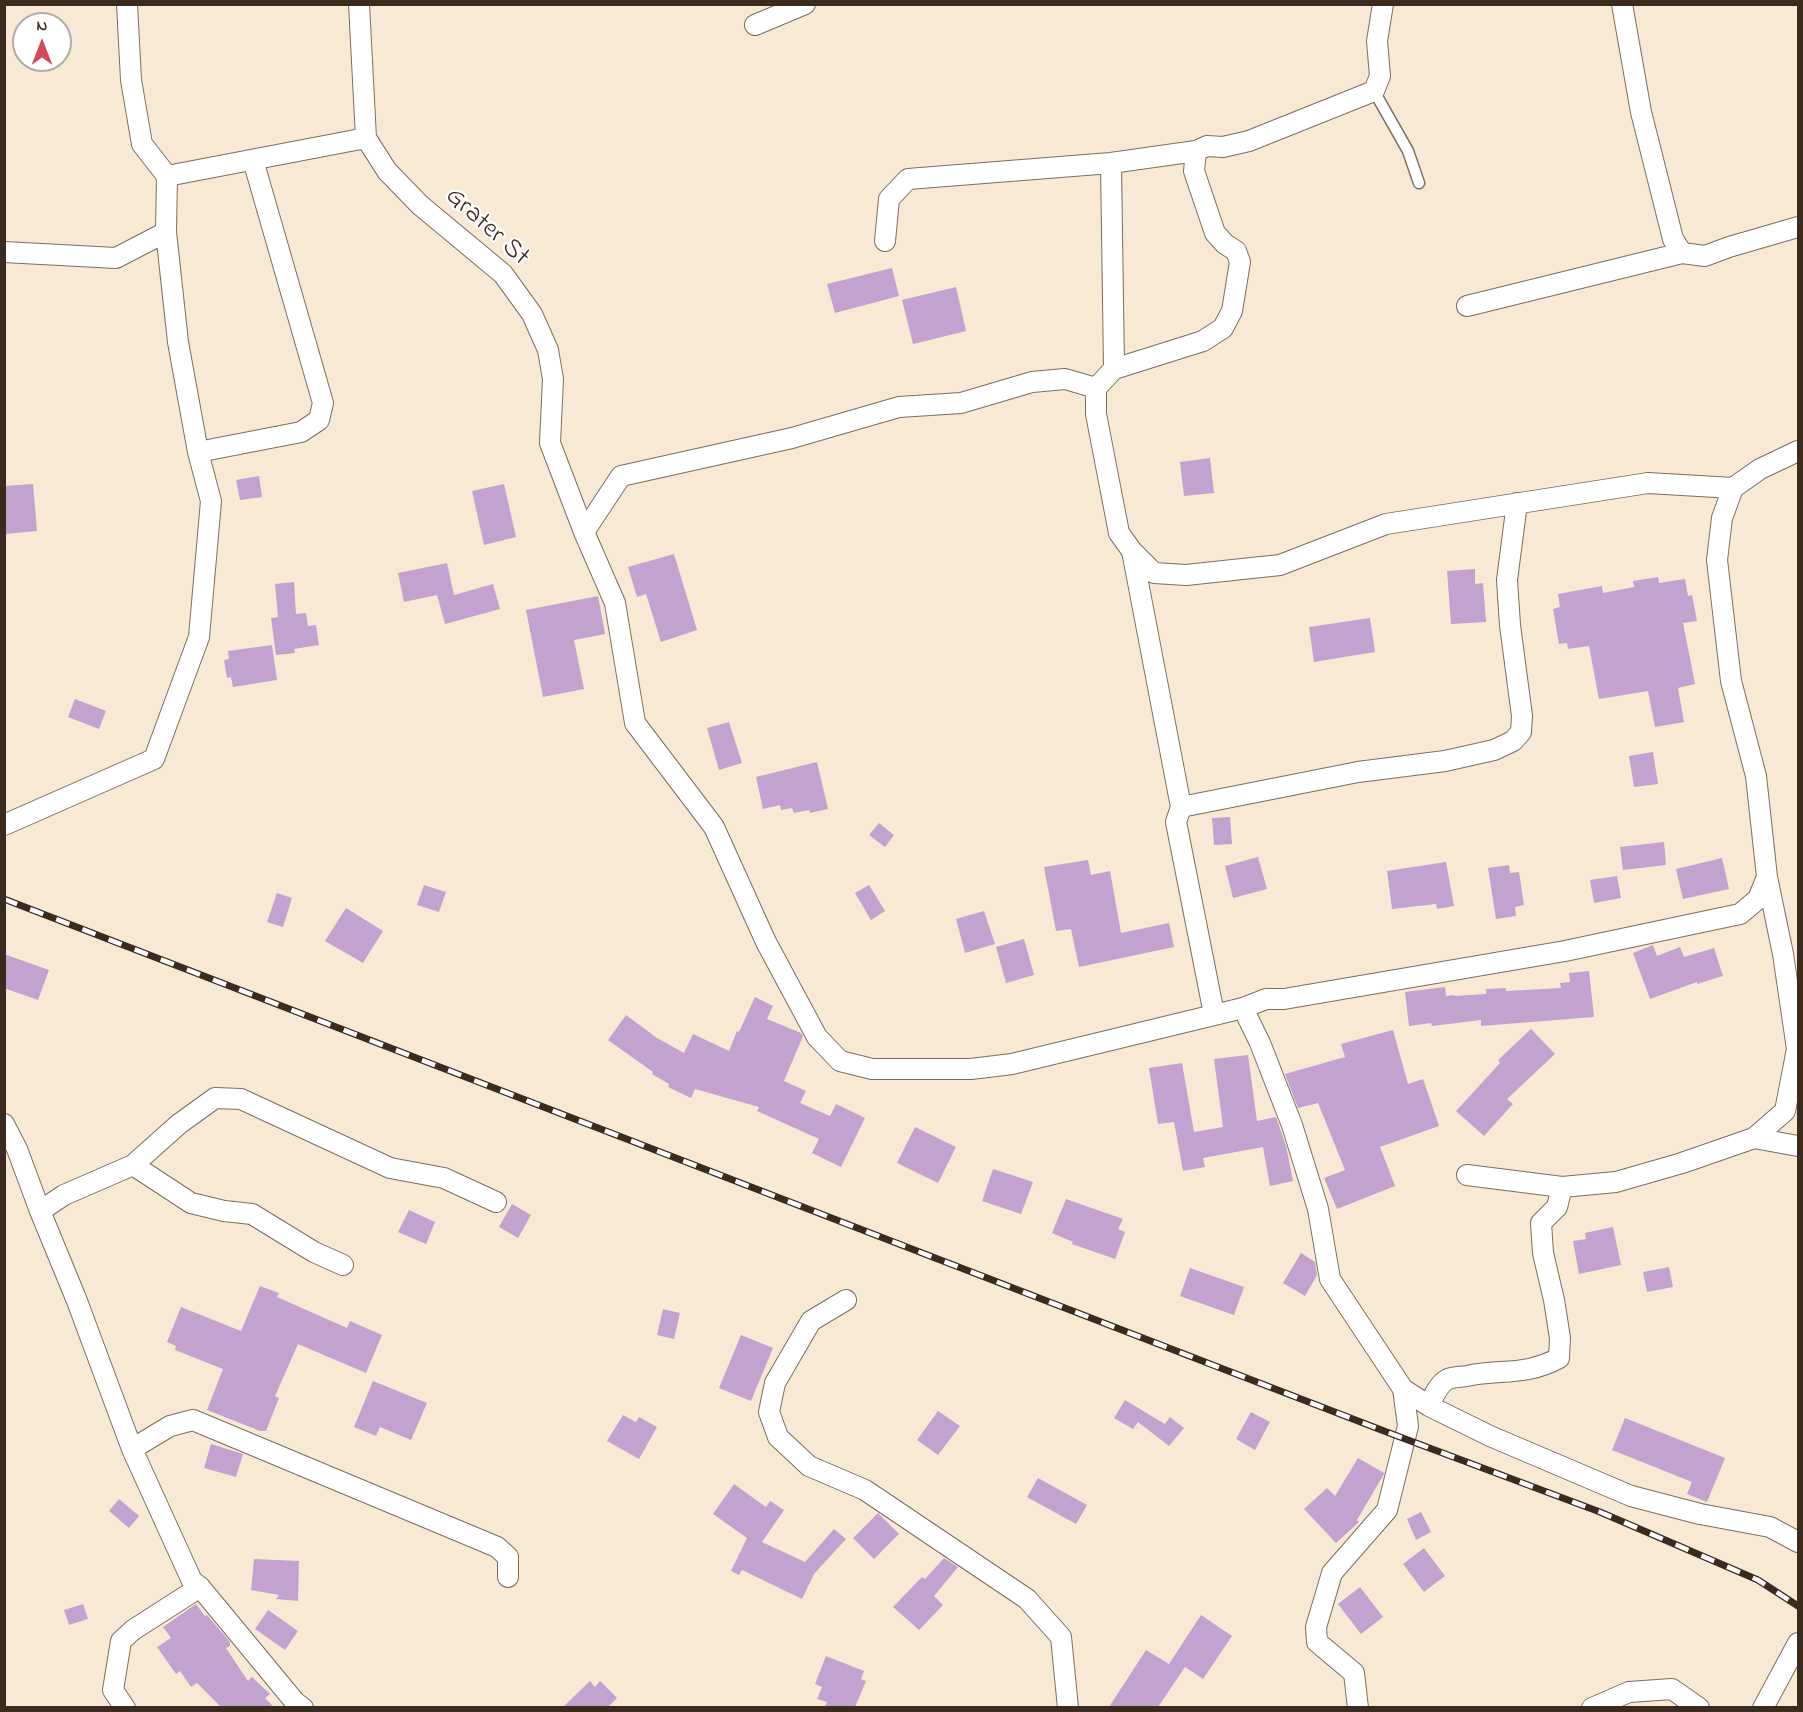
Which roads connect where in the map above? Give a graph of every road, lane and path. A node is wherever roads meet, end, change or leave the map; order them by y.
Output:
1 (127, 4) edge
2 (359, 4) edge
3 (805, 4) edge
4 (1383, 4) edge
5 (1622, 4) edge
6 (755, 26) dead end
7 (1374, 92) junction
8 (366, 138) junction
9 (1196, 151) junction
10 (253, 160) junction
11 (1111, 163) junction
12 (167, 176) junction
13 (1419, 183) dead end
14 (1798, 227) edge
15 (166, 232) junction
16 (885, 241) dead end
17 (4, 252) edge
18 (1682, 253) junction
19 (1467, 306) dead end
20 (1114, 369) junction
21 (1096, 388) junction
22 (1798, 451) edge
23 (198, 452) junction
24 (1733, 488) junction
25 (1516, 503) junction
26 (584, 532) junction
27 (1132, 551) junction
28 (1181, 807) junction
29 (4, 825) edge
30 (1767, 877) junction
31 (1243, 1008) junction
32 (1214, 1014) junction
33 (4, 1124) edge
34 (1754, 1138) junction
35 (1798, 1146) edge
36 (133, 1165) junction
37 (1467, 1175) dead end
38 (1562, 1186) junction
39 (496, 1202) dead end
40 (40, 1211) junction
41 (343, 1265) dead end
42 (846, 1300) dead end
43 (1403, 1389) junction
44 (1430, 1406) junction
45 (132, 1449) junction
46 (1798, 1542) edge
47 (508, 1577) dead end
48 (200, 1587) junction
49 (1798, 1643) edge
50 (125, 1707) edge
51 (303, 1707) edge
52 (1068, 1707) edge
53 (1360, 1707) edge
54 (1592, 1707) edge
55 (1699, 1707) edge
56 (1763, 1707) edge

1 - 12 street
2 - 8 street, Grater St
3 - 6 street
4 - 7 street
5 - 18 street
7 - 9 street
7 - 13 lane
8 - 10 street
8 - 26 street, Grater St
9 - 11 street
9 - 20 street
10 - 12 street
10 - 23 street
11 - 16 street
11 - 20 street
12 - 15 street
14 - 18 street
15 - 17 street
15 - 23 street
18 - 19 street
20 - 21 street
21 - 26 street
21 - 27 street
22 - 24 street
23 - 29 street
24 - 25 street
24 - 30 street
25 - 27 street
25 - 28 street
26 - 32 street, Grater St
27 - 28 street
28 - 32 street
30 - 31 street, Grater St
30 - 34 street
31 - 32 street, Grater St
31 - 43 street
33 - 40 street
34 - 35 street
34 - 38 street
36 - 39 street
36 - 40 street
36 - 41 street
37 - 38 street
38 - 44 street
40 - 45 street
42 - 52 street
43 - 44 street
43 - 53 street
44 - 46 street
45 - 47 street
45 - 48 street
48 - 50 street
48 - 51 street
49 - 56 street
54 - 55 street

